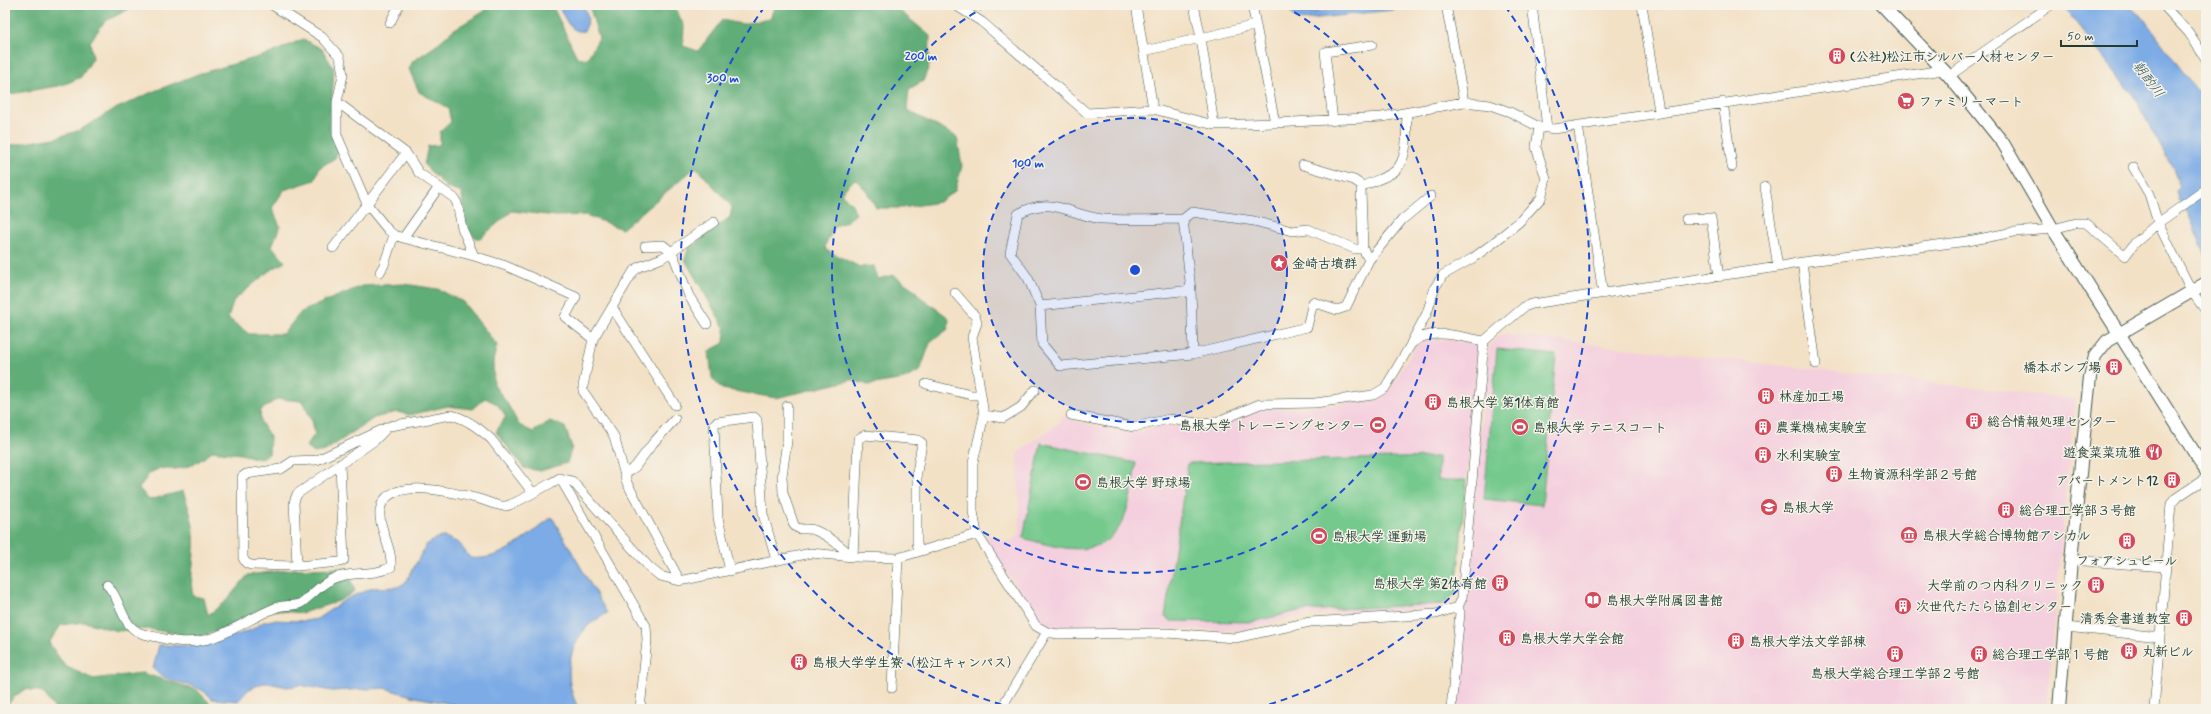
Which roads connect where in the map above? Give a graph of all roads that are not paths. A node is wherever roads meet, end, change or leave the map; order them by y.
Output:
1 (272, 5) edge
2 (399, 5) edge
3 (955, 5) edge
4 (1136, 5) edge
5 (1194, 5) edge
6 (1252, 5) edge
7 (1446, 5) edge
8 (1532, 5) edge
9 (1642, 5) edge
10 (1882, 5) edge
11 (2163, 5) edge
12 (2049, 7) edge
13 (390, 23) dead end
14 (1256, 25) junction
15 (1201, 38) junction
16 (1372, 45) dead end
17 (1144, 51) junction
18 (2206, 59) edge
19 (1946, 73) junction
20 (337, 102) junction
21 (1464, 102) junction
22 (1723, 102) junction
23 (1153, 109) junction
24 (1659, 111) junction
25 (1407, 113) junction
26 (1333, 121) junction
27 (1275, 123) junction
28 (1214, 125) junction
29 (1578, 125) junction
30 (1543, 128) junction
31 (406, 153) junction
32 (1304, 165) dead end
33 (1732, 167) dead end
34 (2133, 167) dead end
35 (1363, 186) junction
36 (440, 187) junction
37 (1765, 187) dead end
38 (2206, 189) edge
39 (1431, 196) dead end
40 (367, 204) junction
41 (1183, 219) junction
42 (1686, 219) dead end
43 (714, 222) dead end
44 (2158, 223) junction
45 (2053, 229) junction
46 (399, 237) junction
47 (645, 246) dead end
48 (333, 248) dead end
49 (1363, 250) junction
50 (672, 252) junction
51 (474, 256) junction
52 (1369, 260) junction
53 (1802, 262) junction
54 (1778, 268) junction
55 (380, 272) dead end
56 (1719, 276) junction
57 (2205, 283) edge
58 (1191, 290) junction
59 (2192, 292) junction
60 (955, 293) dead end
61 (1603, 294) junction
62 (1040, 306) junction
63 (612, 307) junction
64 (2206, 311) edge
65 (707, 324) dead end
66 (2120, 334) junction
67 (593, 339) junction
68 (1484, 340) junction
69 (1411, 344) junction
70 (1193, 354) junction
71 (1816, 364) dead end
72 (926, 384) dead end
73 (1035, 390) dead end
74 (980, 395) junction
75 (675, 405) dead end
76 (787, 406) dead end
77 (984, 415) junction
78 (1071, 416) dead end
79 (675, 419) dead end
80 (390, 426) junction
81 (340, 464) junction
82 (2206, 471) edge
83 (625, 474) junction
84 (560, 478) junction
85 (2206, 478) edge
86 (533, 493) junction
87 (977, 534) junction
88 (919, 551) junction
89 (853, 557) junction
90 (898, 558) junction
91 (776, 560) junction
92 (2071, 560) junction
93 (297, 566) junction
94 (2165, 567) junction
95 (730, 571) junction
96 (680, 581) junction
97 (107, 585) dead end
98 (1458, 607) junction
99 (2066, 627) junction
100 (1047, 632) junction
101 (2160, 637) junction
102 (892, 688) dead end
103 (640, 709) edge
104 (1003, 709) edge
105 (1452, 709) edge
106 (2059, 709) edge
107 (2154, 709) edge

1 - 20 street
2 - 13 street
3 - 23 street
4 - 17 street
5 - 15 street
6 - 14 street
7 - 21 street
8 - 30 street
9 - 24 street
10 - 19 street
11 - 18 street
12 - 19 street
14 - 15 street
14 - 27 street
15 - 17 street
15 - 28 street
16 - 26 street
17 - 23 street
19 - 22 street
19 - 45 street
20 - 31 street
20 - 40 street
21 - 25 street
21 - 30 street
22 - 24 street
22 - 33 street
23 - 28 street
24 - 29 street
25 - 26 street
25 - 35 street
26 - 27 street
27 - 28 street
29 - 30 street
29 - 61 street
30 - 69 street
31 - 36 street
31 - 40 street
32 - 35 street
34 - 44 street
35 - 49 street
36 - 46 street
36 - 51 street
37 - 54 street
38 - 44 street
39 - 52 street
40 - 46 street
40 - 48 street
41 - 49 street
41 - 58 street
41 - 62 street
42 - 56 street
43 - 50 street
44 - 45 street
44 - 59 street
45 - 53 street
45 - 66 street
46 - 51 street
46 - 55 street
47 - 50 street
49 - 52 street
50 - 63 street
50 - 65 street
51 - 67 street
52 - 70 street
53 - 54 street
53 - 71 street
54 - 56 street
56 - 61 street
57 - 59 street
58 - 62 street
58 - 70 street
59 - 64 street
59 - 66 street
60 - 74 street
61 - 68 street
62 - 70 street
63 - 67 street
63 - 75 street
66 - 82 street
66 - 92 street
67 - 83 street
68 - 69 street
68 - 98 street
69 - 78 street
72 - 74 street
73 - 77 street
74 - 77 street
76 - 89 street
77 - 87 street
79 - 83 street
80 - 81 street
80 - 86 street
80 - 93 street
81 - 93 street
81 - 93 street
83 - 96 street
84 - 86 street
84 - 96 street
84 - 103 street
85 - 94 street
86 - 97 street
87 - 88 street
87 - 100 street
88 - 89 street
88 - 90 street
89 - 90 street
89 - 91 street
90 - 102 street
91 - 95 street
91 - 95 street
92 - 94 street
92 - 99 street
94 - 101 street
95 - 96 street
98 - 100 street
98 - 105 street
99 - 101 street
99 - 106 street
100 - 104 street
101 - 107 street

